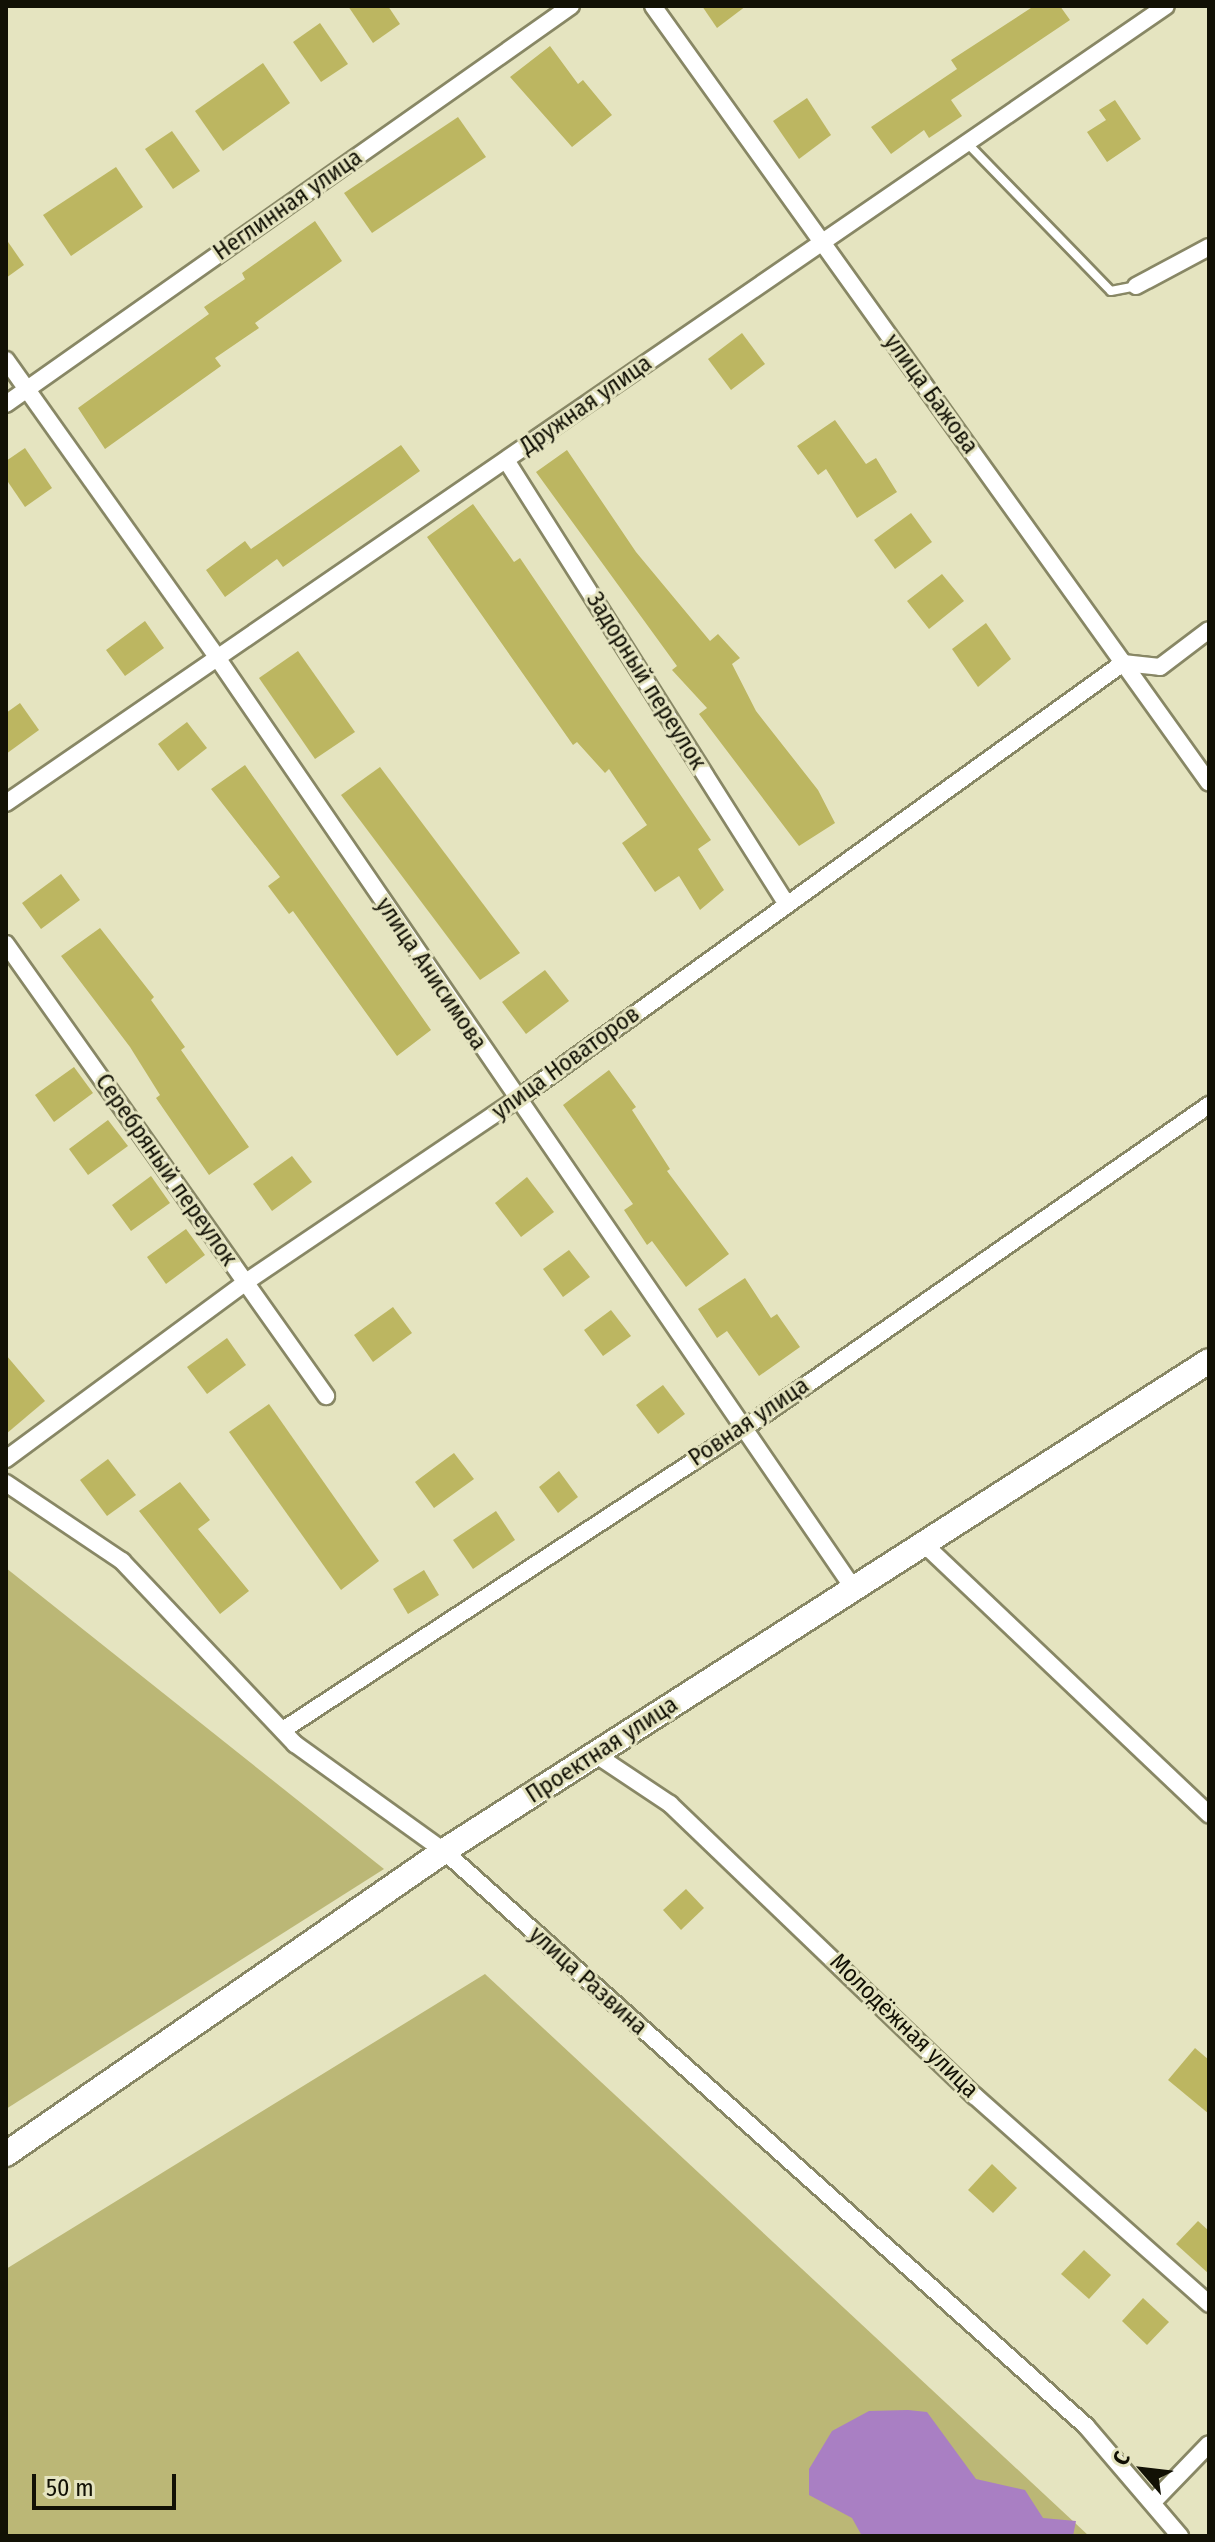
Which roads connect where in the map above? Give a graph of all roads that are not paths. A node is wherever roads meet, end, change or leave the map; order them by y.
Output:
1 (571, 6) edge
2 (653, 6) edge
3 (1166, 6) edge
4 (967, 143) junction
5 (822, 242) junction
6 (1209, 247) edge
7 (1136, 286) joint
8 (6, 360) edge
9 (27, 390) junction
10 (6, 404) edge
11 (506, 460) junction
12 (1209, 630) edge
13 (216, 656) junction
14 (1123, 663) junction
15 (1209, 783) edge
16 (6, 803) edge
17 (786, 903) junction
18 (6, 944) edge
19 (516, 1100) junction
20 (1209, 1105) edge
21 (246, 1282) junction
22 (1209, 1361) edge
23 (326, 1396) dead end
24 (743, 1429) junction
25 (6, 1459) edge
26 (6, 1483) edge
27 (924, 1544) junction
28 (854, 1589) junction
29 (283, 1730) junction
30 (595, 1754) junction
31 (1209, 1814) edge
32 (444, 1851) junction
33 (6, 2154) edge
34 (1209, 2304) edge
35 (1209, 2444) edge
36 (1154, 2501) junction
37 (1180, 2536) edge

1 - 9 street, Неглинная улица
2 - 5 street, улица Бажова
3 - 4 street, Дружная улица
4 - 5 street, Дружная улица
4 - 7 lane
5 - 11 street, Дружная улица
5 - 14 street, улица Бажова
6 - 7 street
8 - 9 street, улица Анисимова
9 - 10 street, Неглинная улица
9 - 13 street, улица Анисимова
11 - 13 street, Дружная улица
11 - 17 street, Задорный переулок
12 - 14 street
13 - 16 street, Дружная улица
13 - 19 street, улица Анисимова
14 - 15 street, улица Бажова
14 - 17 street, улица Новаторов
17 - 19 street, улица Новаторов
18 - 21 street, Серебряный переулок
19 - 21 street, улица Новаторов
19 - 24 street, улица Анисимова
20 - 24 street, Ровная улица
21 - 23 street, Серебряный переулок
21 - 25 street, улица Новаторов
22 - 27 street, Проектная улица
24 - 28 street, улица Анисимова
24 - 29 street, Ровная улица
26 - 29 street, улица Развина
27 - 28 street, Проектная улица
27 - 31 street
28 - 30 street, Проектная улица
29 - 32 street, улица Развина
30 - 32 street, Проектная улица
30 - 34 street, Молодёжная улица
32 - 33 street, Проектная улица
32 - 36 street, улица Развина
35 - 36 street
36 - 37 street

